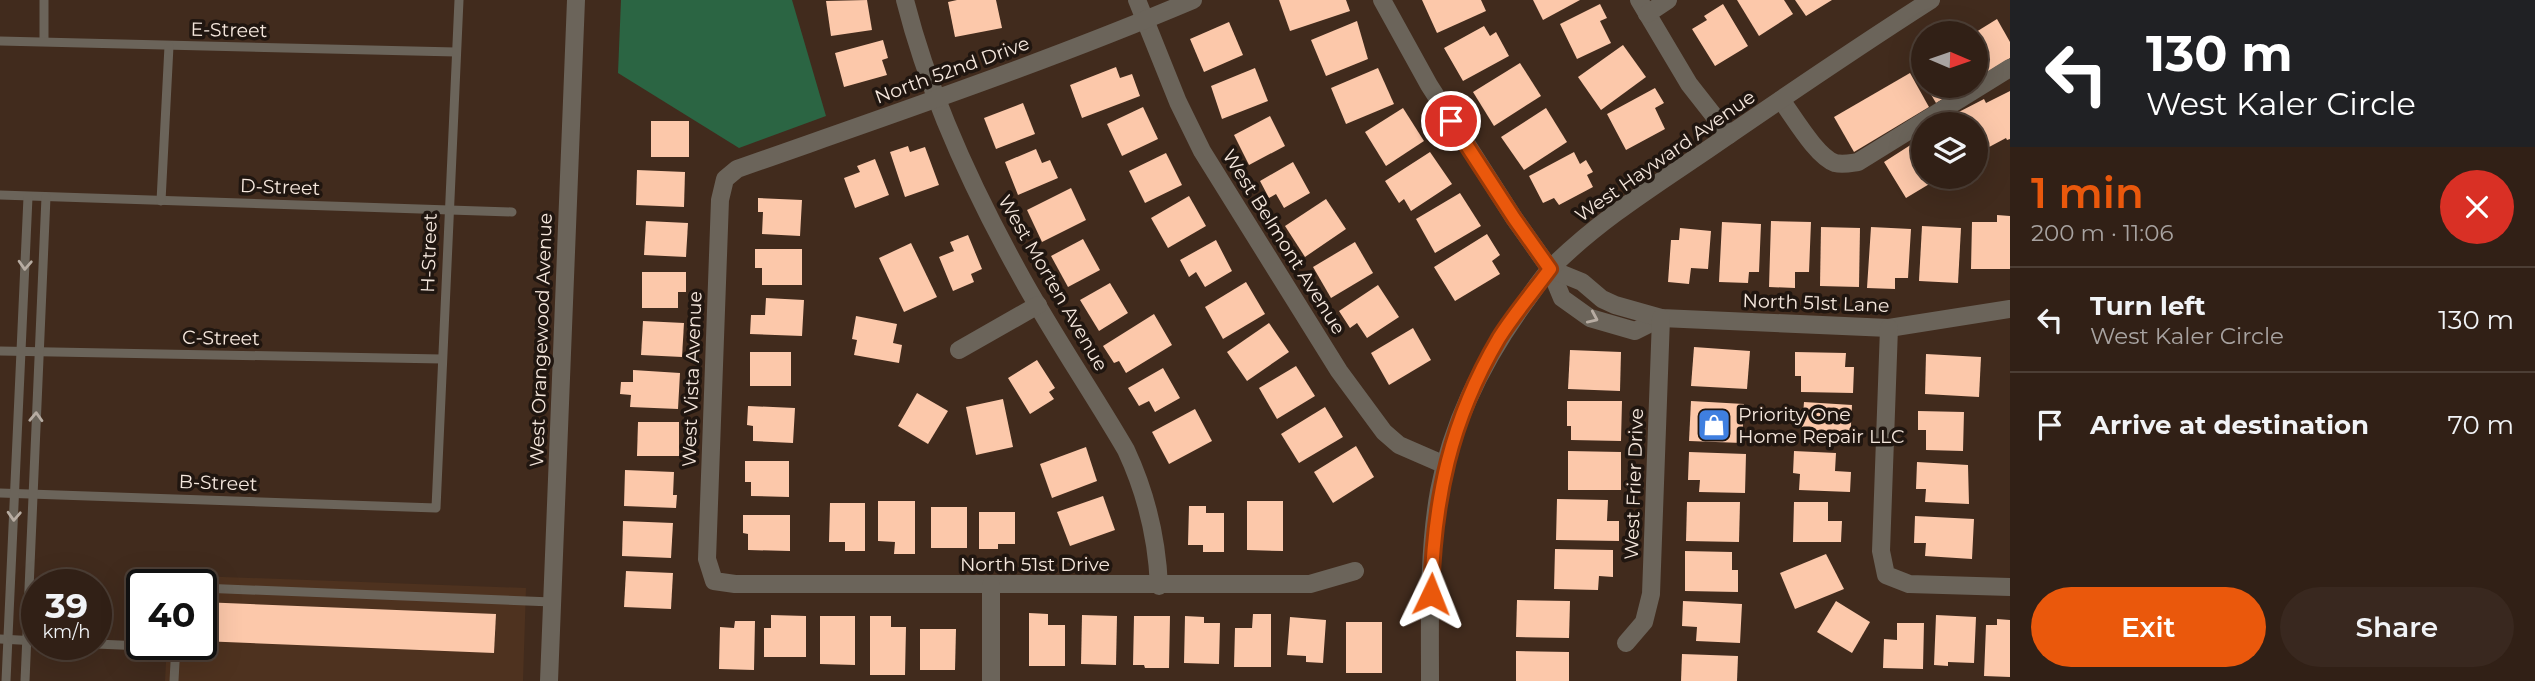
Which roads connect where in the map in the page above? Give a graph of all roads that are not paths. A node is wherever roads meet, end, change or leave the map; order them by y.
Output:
1 (44, 0) edge
2 (459, 0) edge
3 (576, 0) edge
4 (905, 0) edge
5 (1137, 0) edge
6 (1193, 0) edge
7 (1382, 0) edge
8 (1668, 0) edge
9 (1931, 0) edge
10 (1643, 7) edge
11 (1145, 20) junction
12 (0, 41) edge
13 (44, 41) junction
14 (169, 46) junction
15 (456, 51) junction
16 (2010, 68) edge
17 (936, 98) junction
18 (1781, 100) junction
19 (1729, 135) junction
20 (725, 179) joint
21 (0, 195) edge
22 (28, 197) junction
23 (46, 197) junction
24 (161, 201) junction
25 (449, 210) junction
26 (512, 212) dead end
27 (1550, 269) junction
28 (1038, 305) junction
29 (2010, 309) edge
30 (1661, 318) junction
31 (1889, 328) junction
32 (959, 350) dead end
33 (0, 351) edge
34 (21, 351) junction
35 (39, 352) junction
36 (442, 359) junction
37 (1445, 465) junction
38 (0, 494) edge
39 (15, 494) junction
40 (33, 494) junction
41 (436, 508) joint
42 (32, 569) edge
43 (1355, 571) dead end
44 (714, 581) joint
45 (991, 585) junction
46 (1159, 586) junction
47 (2010, 587) edge
48 (217, 589) edge
49 (552, 602) junction
50 (4, 640) edge
51 (1626, 643) dead end
52 (29, 660) edge
53 (175, 660) edge
54 (6, 681) edge
55 (25, 681) edge
56 (174, 681) edge
57 (548, 681) edge
58 (990, 681) edge
59 (1430, 681) edge

1 - 13 lane
2 - 15 lane, H-Street
3 - 49 street, West Orangewood Avenue
4 - 17 street, West Morten Avenue
5 - 11 street, West Belmont Avenue
6 - 11 street, North 52nd Drive
7 - 27 street
8 - 10 street
9 - 18 street, West Hayward Avenue
10 - 19 street
11 - 17 street, North 52nd Drive
11 - 37 street, West Belmont Avenue
12 - 13 lane, E-Street
13 - 14 lane, E-Street
14 - 15 lane, E-Street
14 - 24 lane
15 - 25 lane, H-Street
16 - 18 street
17 - 20 street, North 52nd Drive
17 - 28 street, West Morten Avenue
18 - 19 street, West Hayward Avenue
19 - 27 street, West Hayward Avenue
20 - 44 street, West Vista Avenue
21 - 22 lane, D-Street
22 - 23 lane, D-Street
22 -> 34 lane
23 - 24 lane, D-Street
23 - 35 lane
24 - 25 lane, D-Street
25 - 26 lane, D-Street
25 - 36 lane, H-Street
27 - 30 street, North 51st Lane
27 -> 30 street, North 51st Lane
27 - 37 street, West Hayward Avenue
28 - 32 street
28 - 46 street, West Morten Avenue
29 - 31 street, North 51st Lane
30 - 31 street, North 51st Lane
30 - 51 street, West Frier Drive
31 - 47 street
33 - 34 lane, C-Street
34 - 35 lane, C-Street
34 - 39 lane
35 - 36 lane, C-Street
40 -> 35 lane
36 - 41 lane, H-Street
37 - 59 street, West Hayward Avenue
38 - 39 lane, B-Street
39 - 40 lane, B-Street
39 -> 50 lane
40 - 41 lane, B-Street
40 - 42 lane
43 - 46 street, North 51st Drive
44 - 45 street, North 51st Drive
45 - 46 street, North 51st Drive
45 - 58 street
48 - 49 lane
49 - 57 street, West Orangewood Avenue
50 - 54 lane
52 - 55 lane
53 - 56 lane

